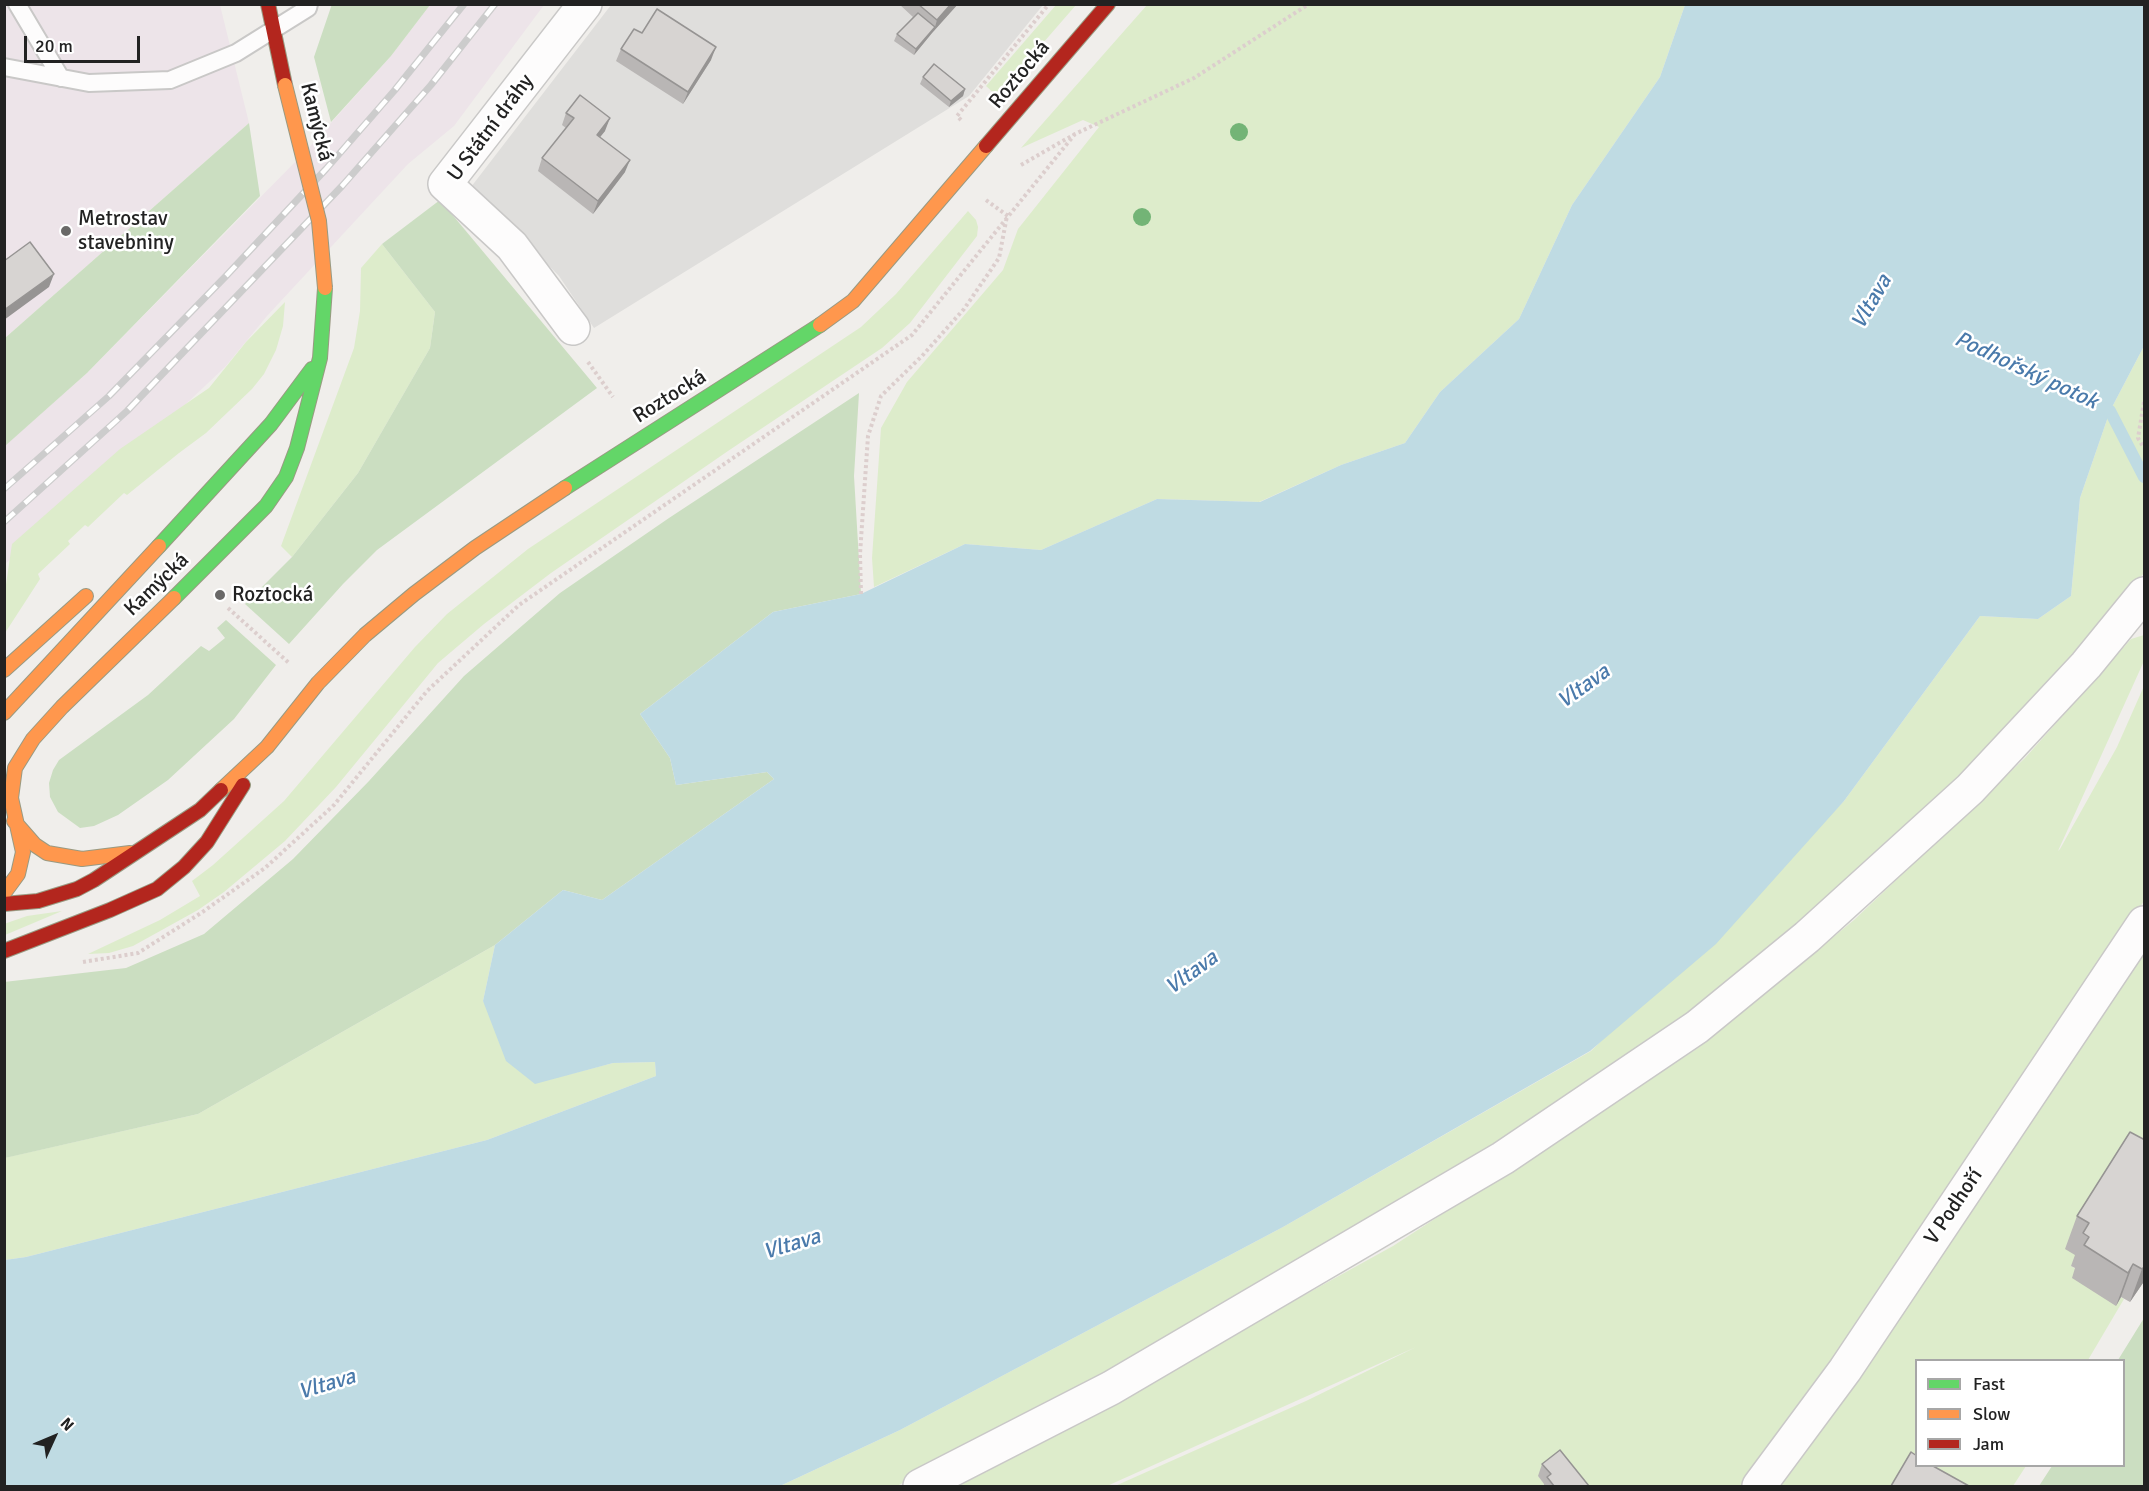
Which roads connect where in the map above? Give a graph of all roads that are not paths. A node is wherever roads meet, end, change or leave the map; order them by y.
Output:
1 (17, 4) edge
2 (268, 4) edge
3 (309, 4) edge
4 (585, 4) edge
5 (1108, 4) edge
6 (274, 31) junction
7 (4, 67) edge
8 (61, 78) junction
9 (573, 328) dead end
10 (320, 358) junction
11 (207, 495) junction
12 (127, 560) dead end
13 (92, 590) dead end
14 (2145, 594) edge
15 (4, 670) edge
16 (4, 713) edge
17 (267, 747) junction
18 (4, 809) edge
19 (18, 828) junction
20 (135, 853) junction
21 (4, 892) edge
22 (4, 904) edge
23 (2145, 923) edge
24 (4, 951) edge
25 (920, 1486) edge
26 (1759, 1486) edge

1 - 8 lane
2 - 6 main road, Kamýcká
3 - 6 lane
4 - 9 street, U Státní dráhy
5 - 17 main road, Roztocká
6 - 8 lane
6 - 10 main road, Kamýcká, bridge
7 - 8 lane
10 - 11 main road, Kamýcká
10 - 19 main road, Kamýcká
11 - 12 main road
11 - 16 main road, Kamýcká
13 - 15 main road
14 - 25 street
17 - 20 main road, Roztocká
17 - 24 main road
18 - 19 main road, Kamýcká
19 - 20 main road, Roztocká
19 - 21 main road, Kamýcká
20 - 22 main road, Roztocká
23 - 26 street, V Podhoří

